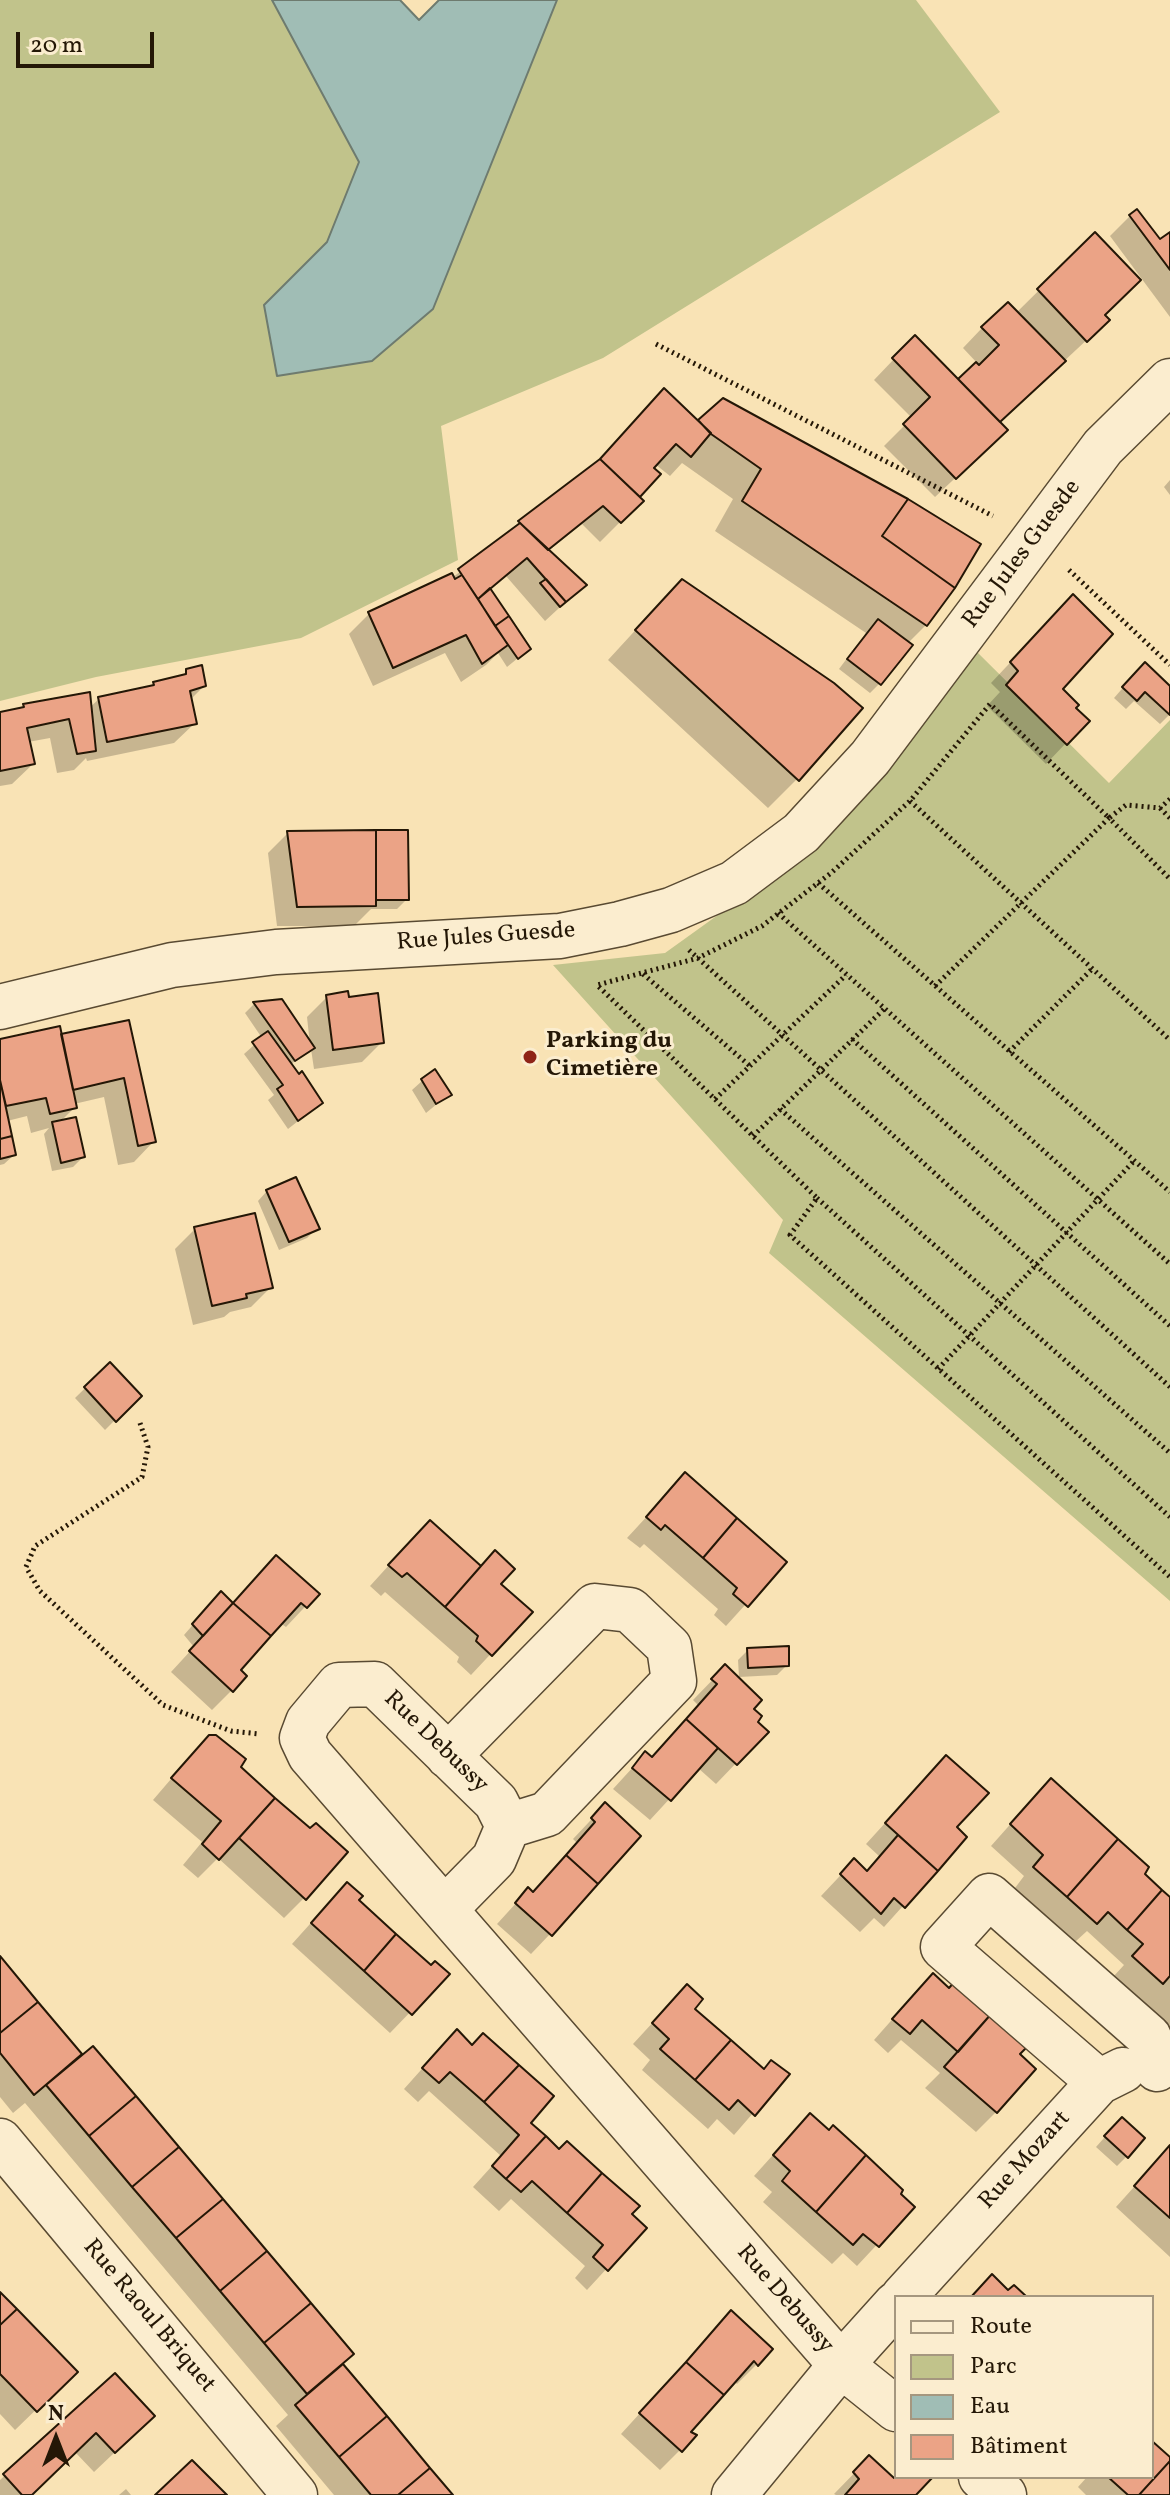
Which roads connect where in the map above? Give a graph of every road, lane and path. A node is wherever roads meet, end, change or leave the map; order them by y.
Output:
1 (656, 344) dead end
2 (1170, 381) edge
3 (1036, 538) junction
4 (1170, 665) edge
5 (1170, 799) edge
6 (910, 801) junction
7 (1160, 808) junction
8 (1109, 818) junction
9 (1170, 818) edge
10 (1170, 879) edge
11 (818, 883) junction
12 (1021, 903) junction
13 (671, 910) junction
14 (778, 913) junction
15 (698, 958) junction
16 (1092, 969) junction
17 (642, 973) junction
18 (846, 975) junction
19 (935, 986) junction
20 (0, 1007) edge
21 (884, 1009) junction
22 (782, 1035) junction
23 (852, 1039) junction
24 (1170, 1040) edge
25 (1009, 1052) junction
26 (750, 1066) junction
27 (821, 1070) junction
28 (715, 1099) junction
29 (780, 1109) junction
30 (753, 1136) junction
31 (1134, 1161) junction
32 (1170, 1192) edge
33 (817, 1198) junction
34 (1098, 1199) junction
35 (1066, 1233) junction
36 (1170, 1264) edge
37 (1035, 1265) junction
38 (1000, 1303) junction
39 (1170, 1326) edge
40 (969, 1336) junction
41 (938, 1369) junction
42 (1170, 1387) edge
43 (140, 1423) dead end
44 (1170, 1453) edge
45 (1170, 1517) edge
46 (1170, 1577) edge
47 (302, 1738) junction
48 (448, 1756) junction
49 (508, 1826) junction
50 (445, 1909) junction
51 (1163, 2072) edge
52 (1099, 2082) junction
53 (0, 2141) edge
54 (905, 2295) edge
55 (894, 2306) edge
56 (841, 2365) junction
57 (894, 2407) edge
58 (984, 2479) edge
59 (295, 2495) edge
60 (734, 2495) edge
61 (1004, 2495) edge

1 - 3 path
2 - 3 street, Rue Jules Guesde
3 - 4 path
3 - 13 street, Rue Jules Guesde
5 - 7 path
6 - 8 path
6 - 11 path
6 - 12 path
7 - 8 path
7 - 9 path
8 - 10 path
8 - 12 path
11 - 14 path
11 - 19 path
12 - 16 path
12 - 19 path
13 - 15 path
13 - 20 street, Rue Jules Guesde
14 - 15 path
14 - 18 path
15 - 17 path
15 - 22 path
16 - 24 path
16 - 25 path
17 - 26 path
17 - 28 path
18 - 21 path
18 - 22 path
19 - 25 path
21 - 23 path
21 - 34 path
22 - 26 path
22 - 27 path
23 - 27 path
23 - 35 path
25 - 31 path
26 - 28 path
27 - 29 path
27 - 37 path
28 - 30 path
29 - 30 path
29 - 38 path
30 - 33 path
31 - 32 path
31 - 34 path
33 - 40 path
33 - 41 path
34 - 35 path
34 - 36 path
35 - 37 path
35 - 39 path
37 - 38 path
37 - 42 path
38 - 40 path
38 - 44 path
40 - 41 path
40 - 45 path
41 - 46 path
43 - 47 path
47 - 48 street, Rue Debussy
47 - 50 street, Rue Debussy
48 - 49 street, Rue Debussy
48 - 49 street
49 - 50 street
50 - 56 street, Rue Debussy
51 - 52 street, Rue Mozart
51 - 52 street
52 - 54 street, Rue Mozart
53 - 59 street, Rue Raoul Briquet
55 - 56 street
56 - 57 street
56 - 60 street
58 - 61 street

